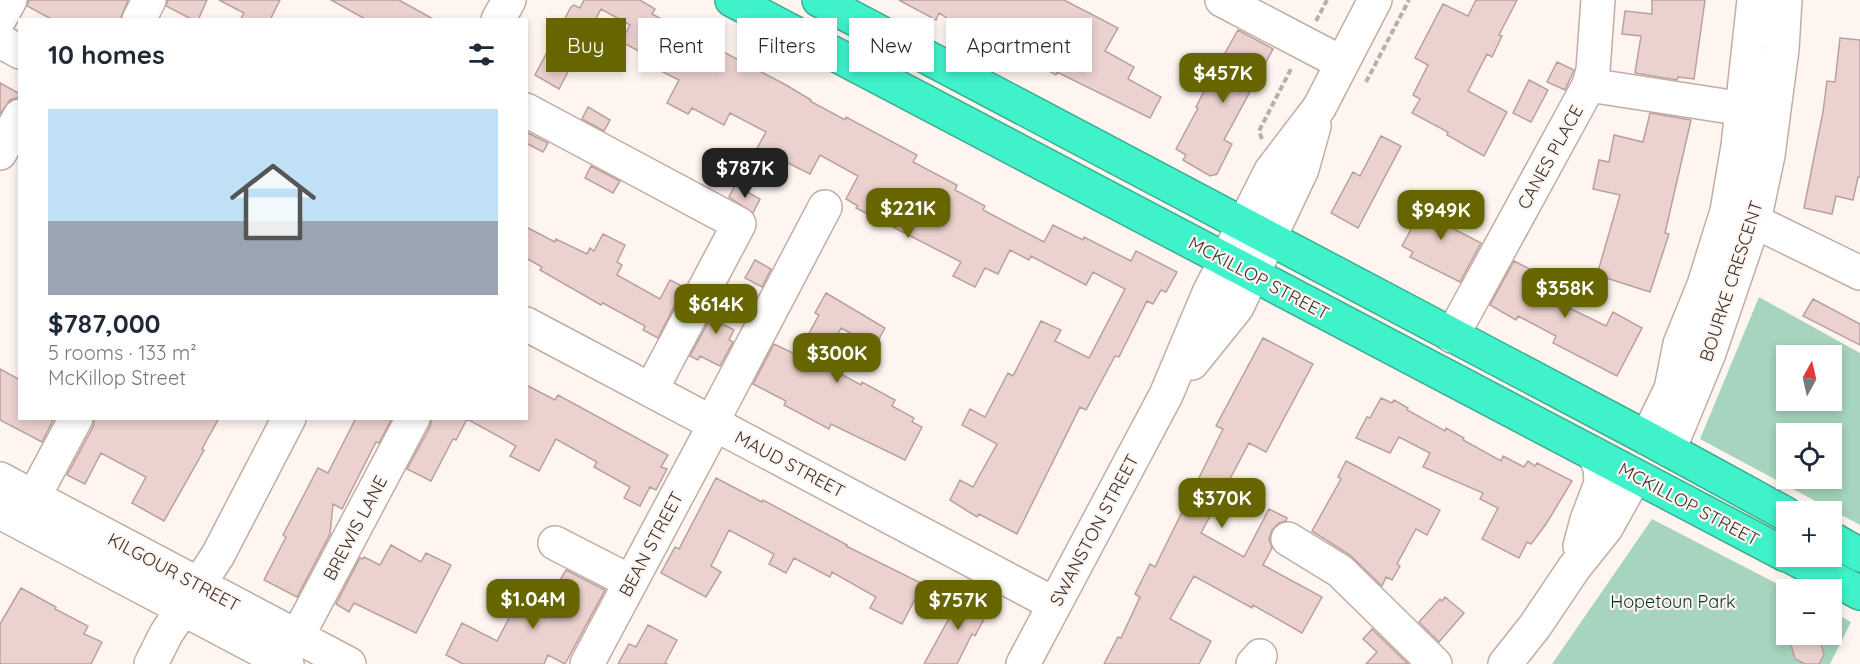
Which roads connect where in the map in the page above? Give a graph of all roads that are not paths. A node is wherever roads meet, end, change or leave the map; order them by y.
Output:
1 (10, 0) edge
2 (149, 0) edge
3 (509, 0) edge
4 (732, 0) edge
5 (819, 0) edge
6 (1222, 0) edge
7 (1375, 0) edge
8 (1598, 0) edge
9 (1754, 0) edge
10 (1785, 0) edge
11 (0, 18) edge
12 (140, 18) edge
13 (499, 18) edge
14 (0, 41) edge
15 (18, 51) edge
16 (1342, 63) junction
17 (1589, 85) junction
18 (1742, 108) junction
19 (528, 111) edge
20 (1773, 114) junction
21 (18, 120) edge
22 (0, 153) edge
23 (825, 207) dead end
24 (1741, 216) junction
25 (1257, 231) junction
26 (1239, 267) junction
27 (1859, 271) edge
28 (528, 325) edge
29 (1452, 336) junction
30 (651, 390) junction
31 (1605, 416) junction
32 (75, 420) edge
33 (288, 420) edge
34 (412, 420) edge
35 (713, 424) junction
36 (1658, 444) junction
37 (1594, 454) junction
38 (1635, 476) junction
39 (0, 479) edge
40 (1776, 509) edge
41 (18, 511) edge
42 (1288, 539) dead end
43 (555, 543) dead end
44 (1842, 545) edge
45 (1776, 550) edge
46 (1860, 555) edge
47 (1809, 567) edge
48 (1574, 568) junction
49 (631, 582) junction
50 (1860, 593) edge
51 (191, 597) junction
52 (1054, 604) junction
53 (292, 650) edge
54 (151, 664) edge
55 (349, 664) edge
56 (587, 664) edge
57 (1023, 664) edge
58 (1435, 664) edge
59 (1504, 664) edge

1 - 11 street
2 - 12 street
3 - 13 street
4 - 26 highway, MCKILLOP STREET
5 - 25 highway, MCKILLOP STREET
6 - 16 street
7 - 16 street, SWANSTON STREET
8 - 17 street, CANES PLACE
9 - 18 street, BOURKE CRESCENT
10 - 20 street, BOURKE CRESCENT
14 - 15 street
16 - 25 street, SWANSTON STREET
17 - 18 street
17 - 29 street, CANES PLACE
18 - 20 street
18 - 24 street, BOURKE CRESCENT
19 - 30 street
20 - 24 street, BOURKE CRESCENT
21 - 22 street
23 - 35 street, BEAN STREET
24 - 27 street
24 - 36 street, BOURKE CRESCENT
25 - 26 street, SWANSTON STREET
25 - 29 highway, MCKILLOP STREET
26 - 37 highway, MCKILLOP STREET
26 - 52 street, SWANSTON STREET
28 - 30 street, MAUD STREET
29 - 31 highway, MCKILLOP STREET
30 - 35 street, MAUD STREET
31 - 36 highway, MCKILLOP STREET
31 - 38 highway
32 - 41 street
33 - 51 street
34 - 53 street, BREWIS LANE
35 - 49 street, BEAN STREET
35 - 52 street, MAUD STREET
36 - 40 highway, MCKILLOP STREET
37 - 38 highway, MCKILLOP STREET
37 - 48 street
38 - 45 highway, MCKILLOP STREET
38 - 48 street
39 - 41 street, KILGOUR STREET
41 - 51 street, KILGOUR STREET
42 - 58 street
43 - 49 street
44 - 46 highway
47 - 50 highway, MCKILLOP STREET
48 - 59 street
49 - 56 street, BEAN STREET
51 - 53 street, KILGOUR STREET
51 - 54 street
52 - 57 street, SWANSTON STREET
53 - 55 street, KILGOUR STREET

